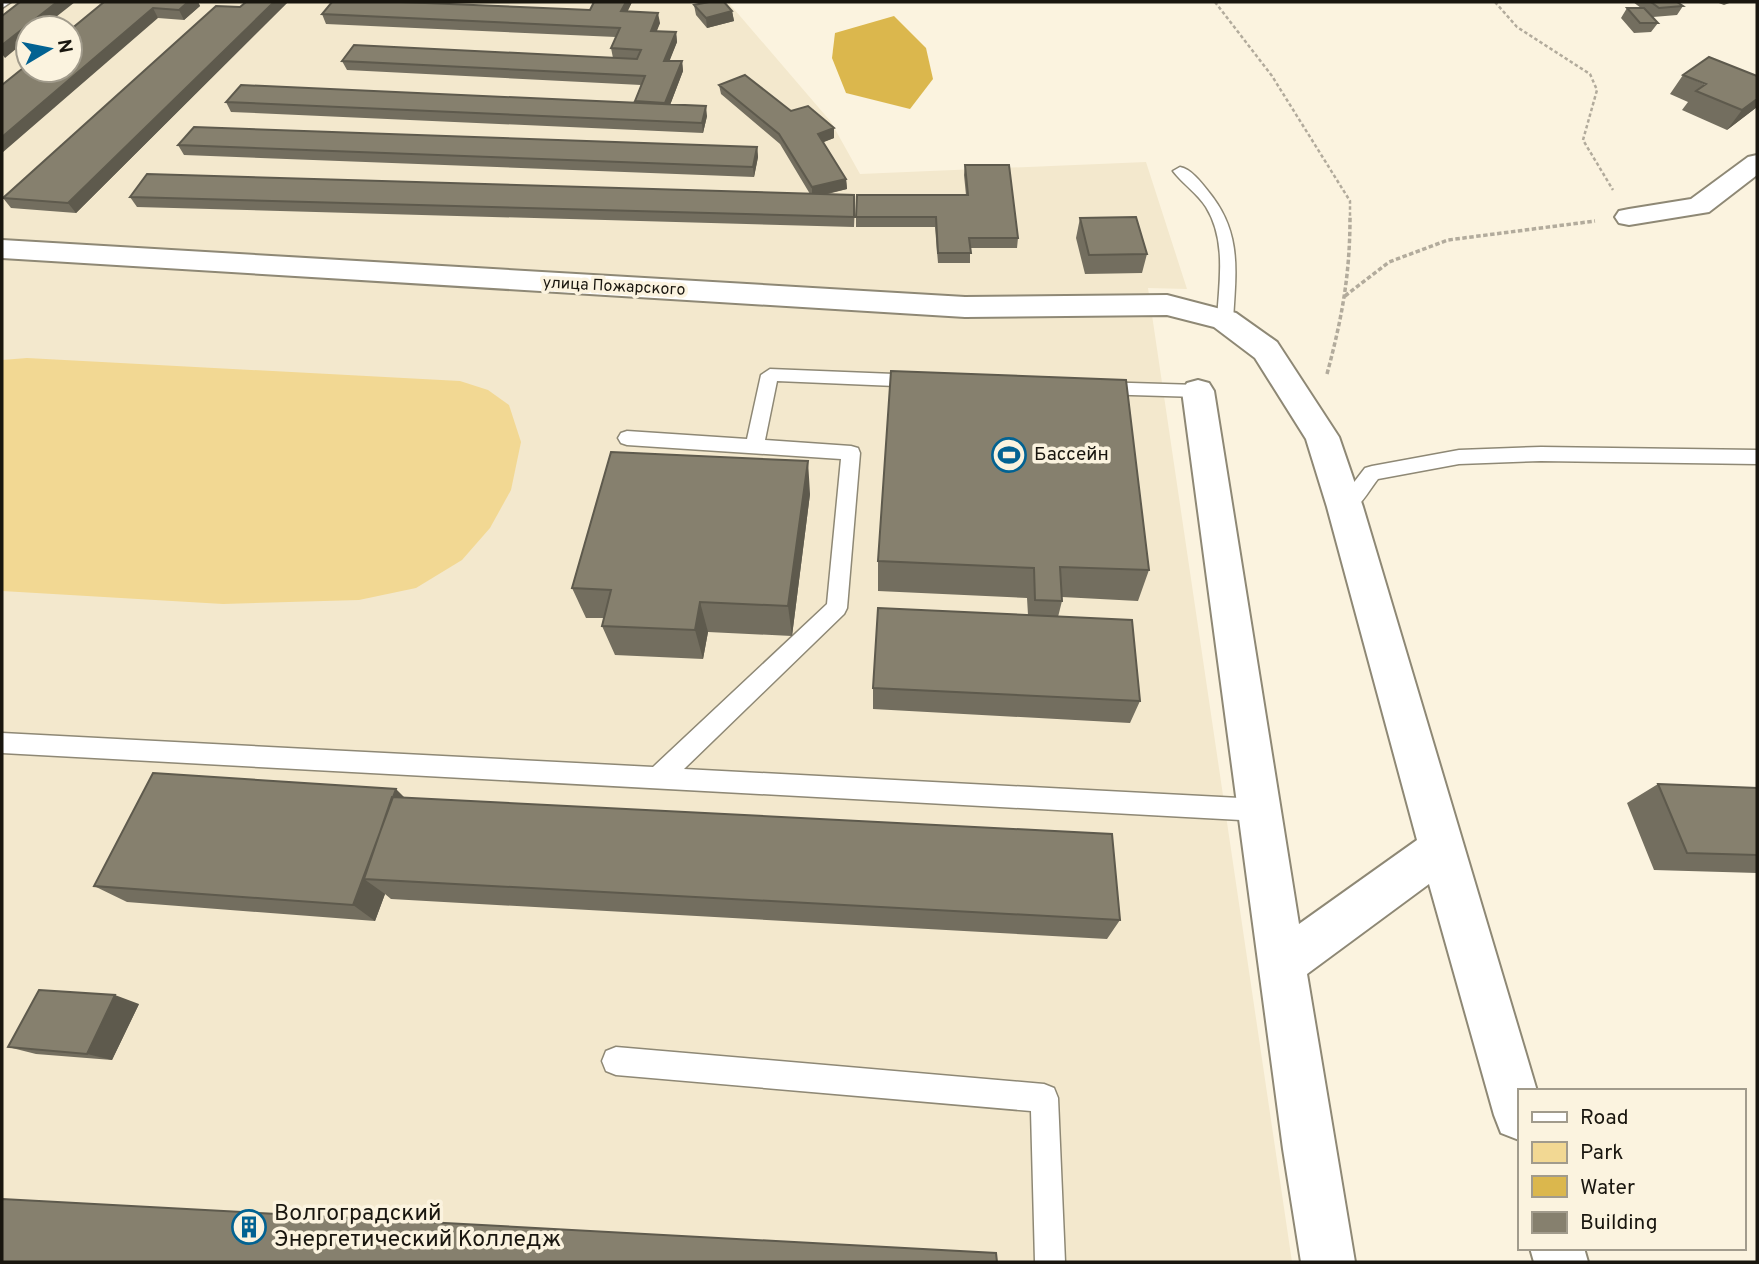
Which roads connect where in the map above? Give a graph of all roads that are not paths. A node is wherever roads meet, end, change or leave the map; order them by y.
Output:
1 (1757, 163) edge
2 (1180, 171) dead end
3 (1629, 217) road end
4 (2, 249) edge
5 (1226, 320) junction
6 (935, 381) edge
7 (1073, 387) edge
8 (1198, 391) joint
9 (627, 438) dead end
10 (755, 446) junction
11 (1757, 457) edge
12 (1345, 507) junction
13 (2, 743) edge
14 (657, 778) junction
15 (1259, 810) junction
16 (1443, 848) junction
17 (1282, 964) junction
18 (616, 1061) dead end
19 (1518, 1111) edge
20 (1050, 1262) edge
21 (1328, 1262) edge

1 - 3 street
2 - 5 lane
4 - 5 street, улица Пожарского
5 - 12 street
6 - 10 lane
7 - 8 lane
8 - 15 street
9 - 10 lane
10 - 14 lane
11 - 12 lane
12 - 16 street
13 - 14 lane
14 - 15 lane
15 - 17 street
16 - 17 street
16 - 19 street
17 - 21 street
18 - 20 lane

